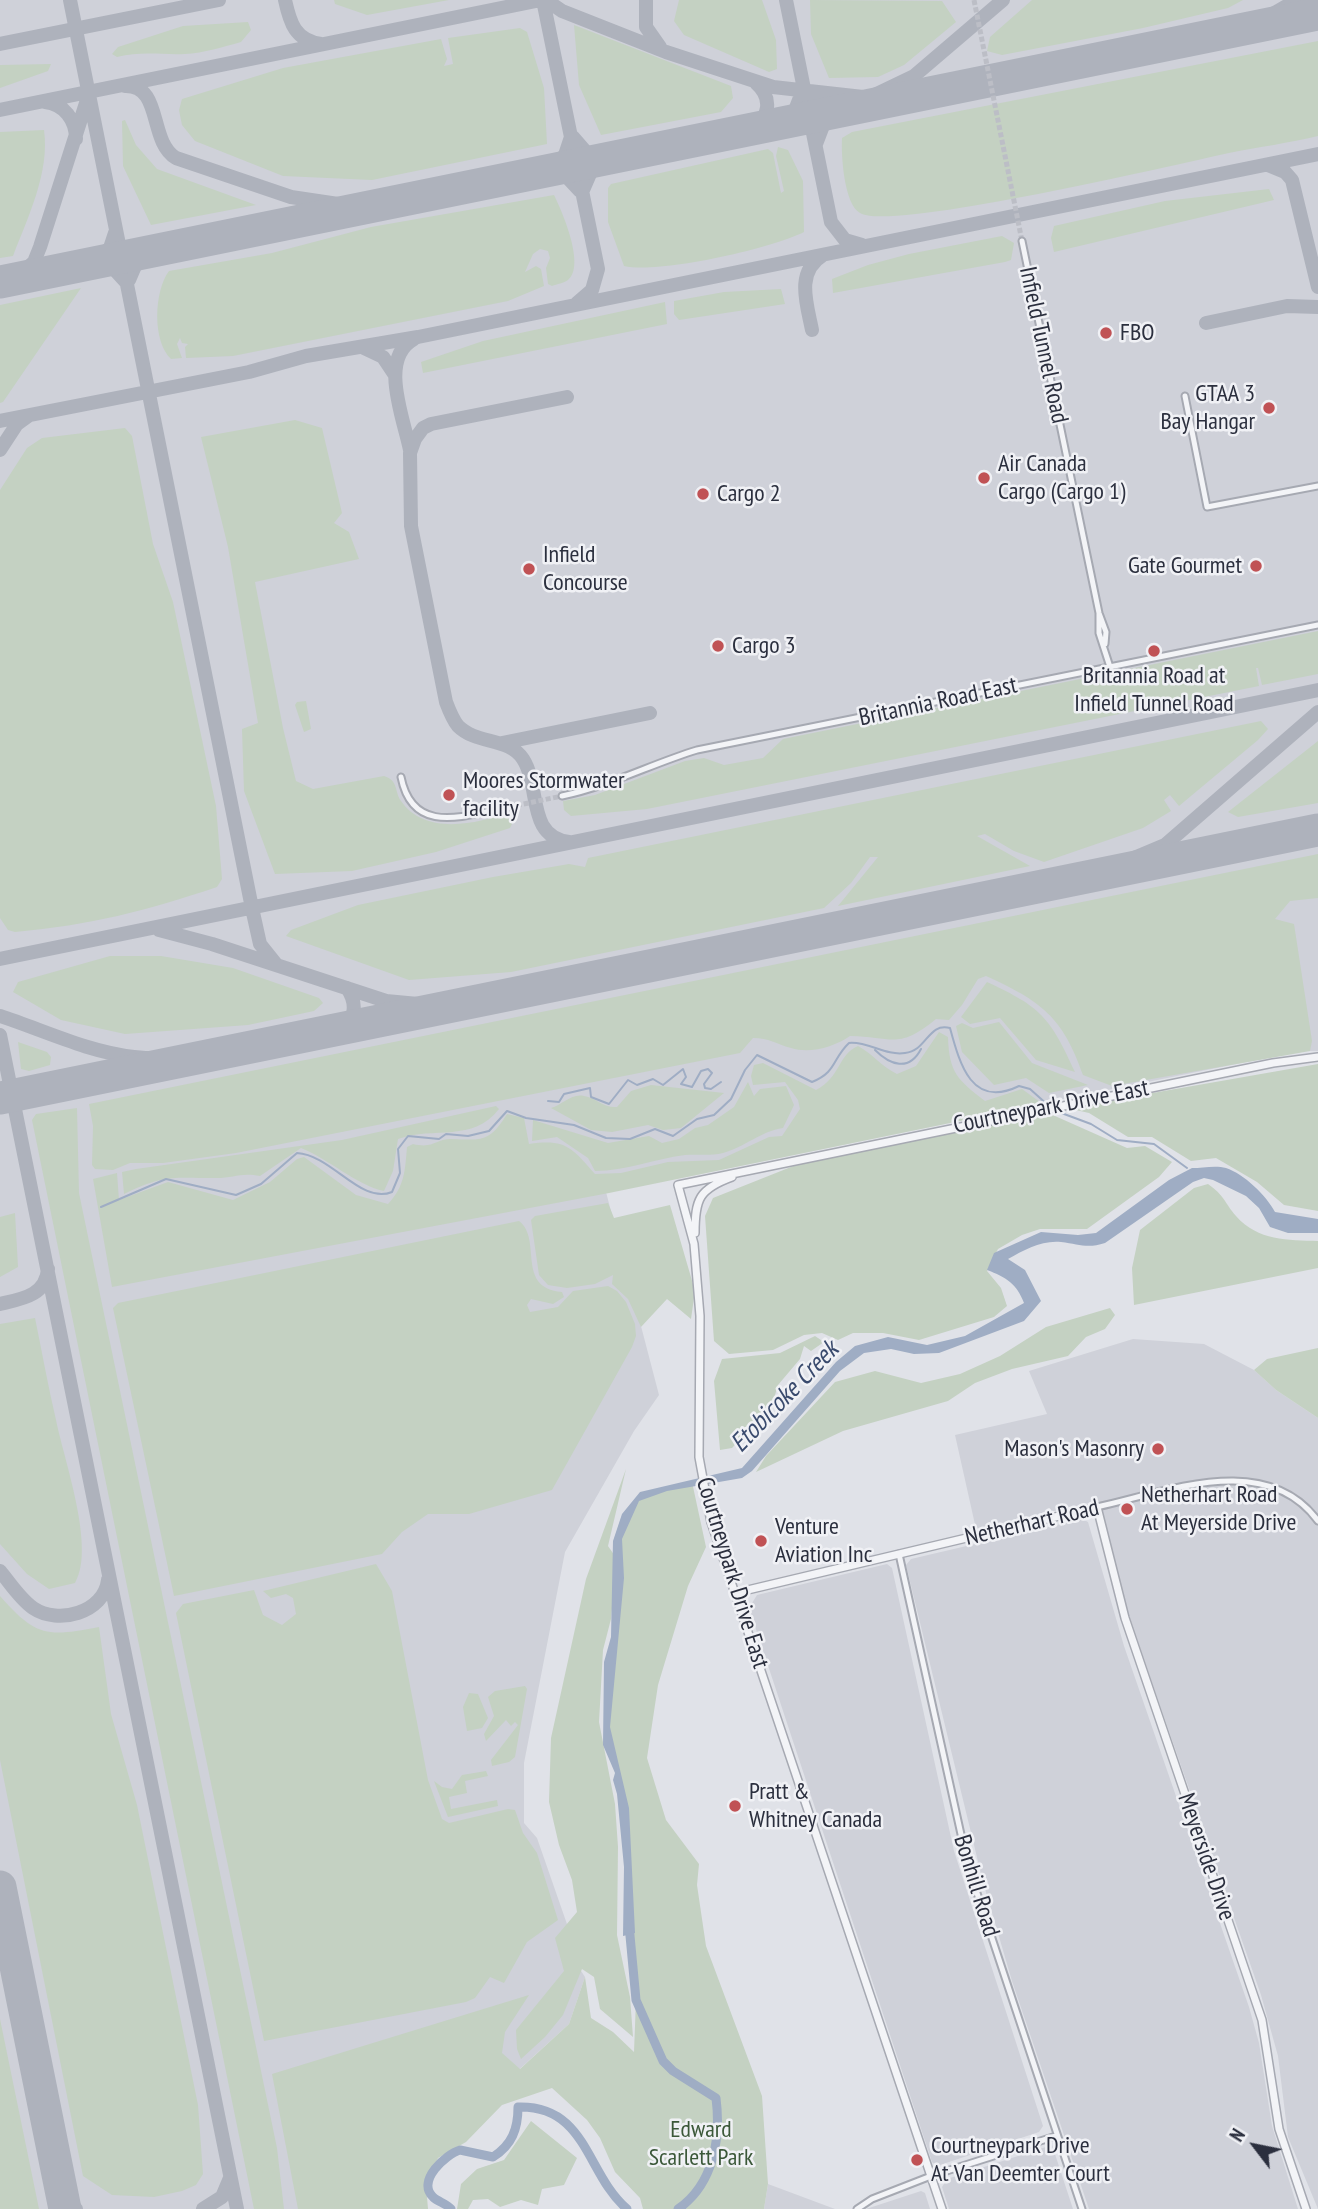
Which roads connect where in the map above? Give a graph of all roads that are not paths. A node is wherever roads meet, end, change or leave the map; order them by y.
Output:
1 (1022, 241) tunnel mouth
2 (1185, 396) dead end
3 (1318, 486) edge
4 (1318, 625) edge
5 (1110, 667) junction
6 (401, 777) dead end
7 (562, 796) tunnel mouth
8 (509, 807) tunnel mouth
9 (1318, 1057) edge
10 (750, 1170) junction
11 (694, 1244) junction
12 (1097, 1507) junction
13 (1318, 1521) edge
14 (899, 1555) junction
15 (735, 1593) junction
16 (1056, 2136) junction
17 (932, 2176) junction
18 (857, 2209) edge
19 (942, 2209) edge
20 (1082, 2209) edge
21 (1306, 2209) edge

1 - 5 street, Infield Tunnel Road
2 - 3 street
4 - 5 street, Britannia Road East
5 - 7 street, Britannia Road East
6 - 8 street
9 - 10 street, Courtneypark Drive East
10 - 11 street
10 - 11 street, Courtneypark Drive East
11 - 15 street, Courtneypark Drive East
12 - 13 street, Netherhart Road
12 - 14 street, Netherhart Road
12 - 21 street, Meyerside Drive
14 - 15 street, Netherhart Road
14 - 16 street, Bonhill Road
15 - 17 street, Courtneypark Drive East
16 - 17 street
16 - 20 street, Bonhill Road
17 - 18 street
17 - 19 street, Courtneypark Drive East

